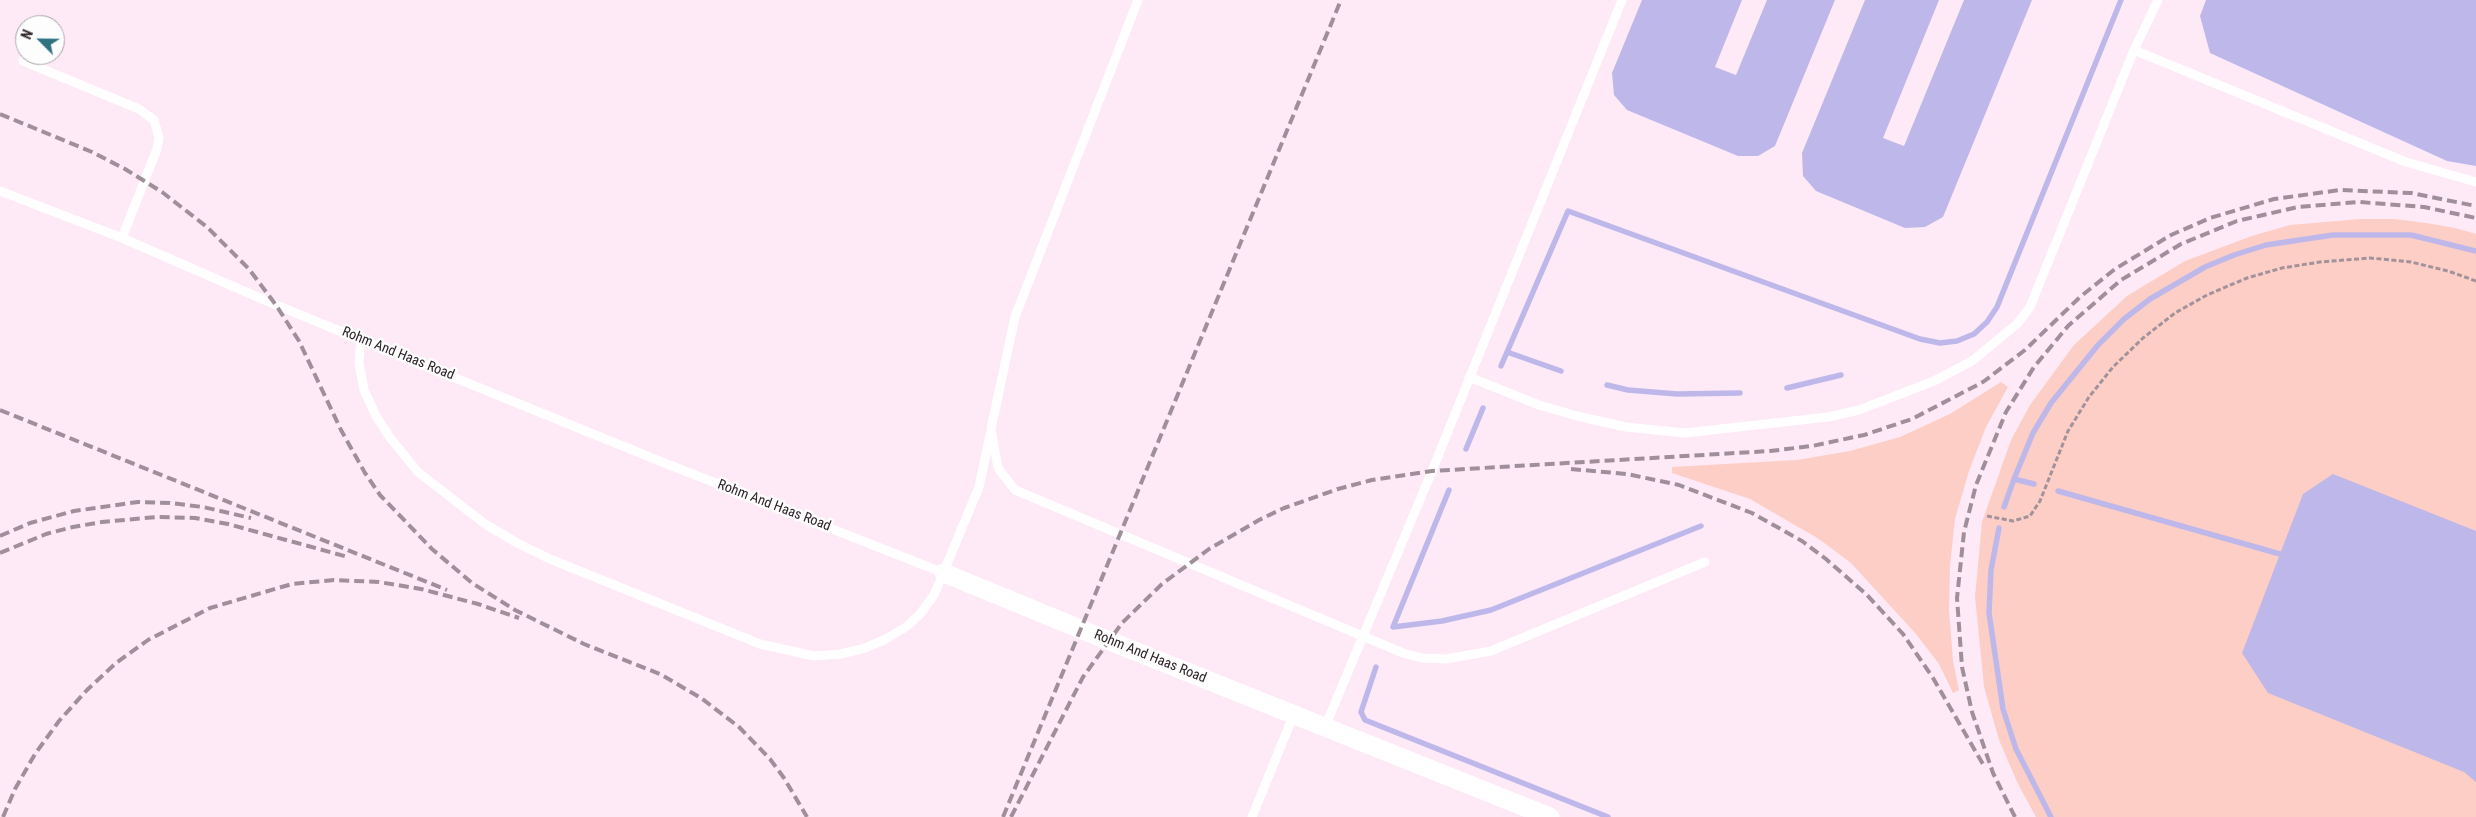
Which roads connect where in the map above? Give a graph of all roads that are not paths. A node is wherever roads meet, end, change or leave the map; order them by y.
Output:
1 (1138, 0) edge
2 (1622, 0) edge
3 (2158, 0) edge
4 (2134, 50) junction
5 (32, 65) edge
6 (2476, 182) edge
7 (0, 191) edge
8 (122, 238) junction
9 (361, 339) junction
10 (1469, 377) junction
11 (991, 429) junction
12 (1705, 562) dead end
13 (944, 573) junction
14 (1363, 636) junction
15 (1294, 714) junction
16 (1325, 727) junction
17 (1252, 817) edge
18 (1550, 817) edge

1 - 11 lane
2 - 10 lane
3 - 4 lane
4 - 6 lane
4 - 10 lane
5 - 8 lane
7 - 8 lane, Rohm And Haas Road
8 - 9 lane, Rohm And Haas Road
9 - 13 lane, Rohm And Haas Road
9 - 13 lane
10 - 14 lane
11 - 13 lane
11 - 14 lane
12 - 14 lane
13 - 15 street, Rohm And Haas Road
14 - 16 lane
15 - 16 street, Rohm And Haas Road
15 - 17 lane
16 - 18 street, Rohm And Haas Road

